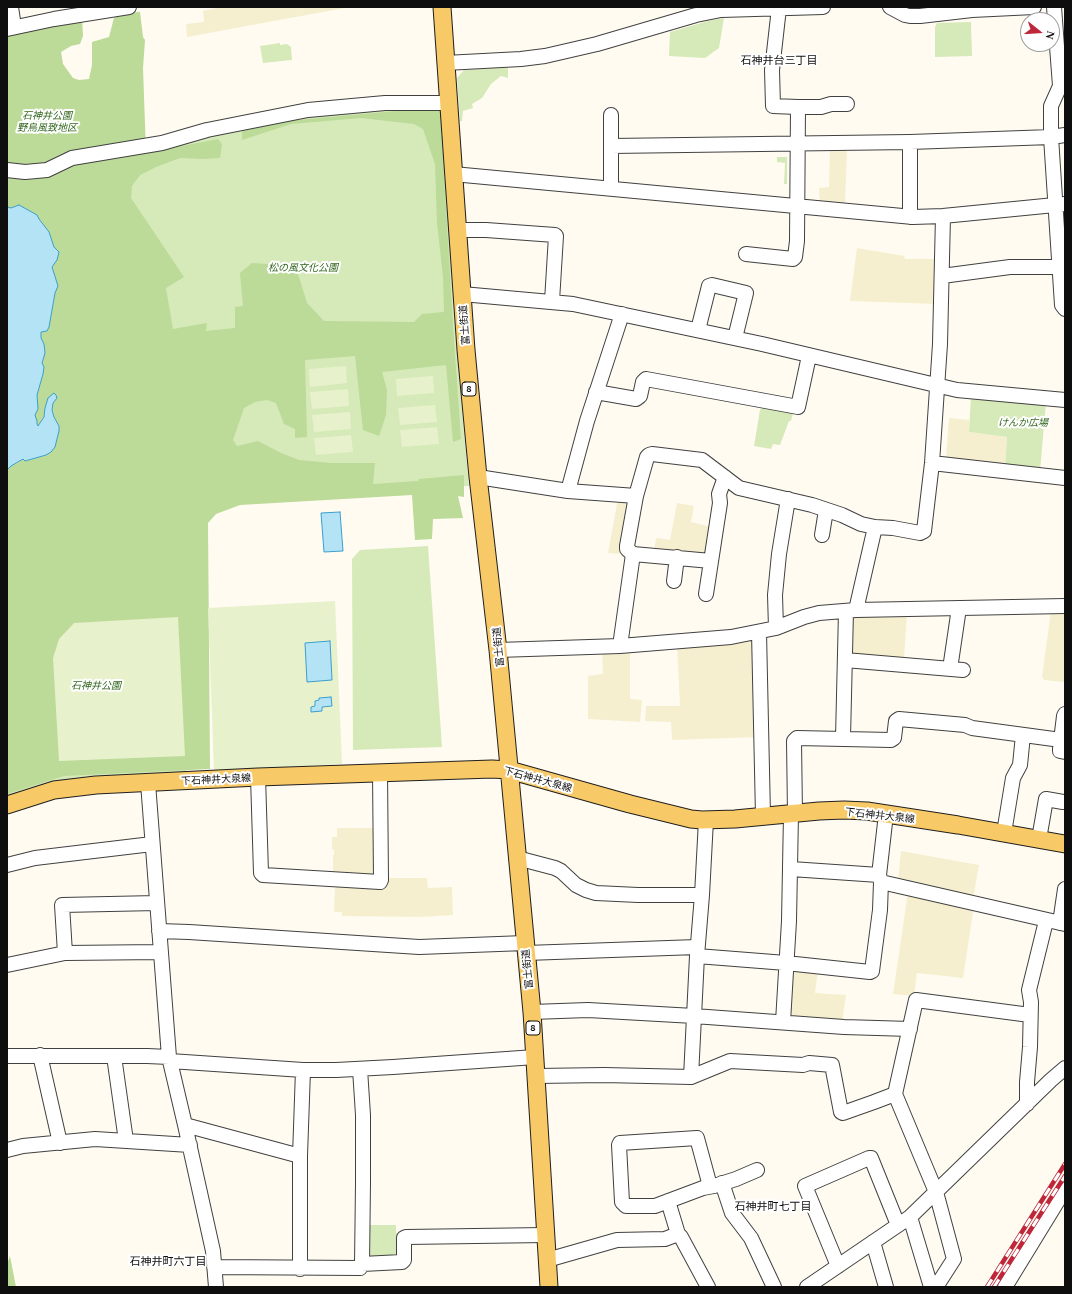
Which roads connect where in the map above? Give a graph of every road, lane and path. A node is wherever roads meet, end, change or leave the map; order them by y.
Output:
1 (11, 7) edge
2 (129, 7) edge
3 (442, 7) edge
4 (823, 7) edge
5 (890, 7) edge
6 (1034, 7) edge
7 (1054, 7) edge
8 (779, 8) junction
9 (10, 28) edge
10 (445, 62) junction
11 (448, 103) junction
12 (847, 104) dead end
13 (798, 108) junction
14 (610, 115) dead end
15 (1058, 136) edge
16 (910, 142) junction
17 (797, 144) junction
18 (610, 146) junction
19 (7, 170) edge
20 (453, 174) junction
21 (611, 188) junction
22 (1060, 204) edge
23 (797, 206) junction
24 (943, 216) junction
25 (910, 217) junction
26 (457, 230) junction
27 (746, 254) dead end
28 (1061, 271) edge
29 (942, 276) junction
30 (462, 294) junction
31 (552, 301) junction
32 (1065, 309) edge
33 (622, 314) junction
34 (698, 330) junction
35 (735, 338) junction
36 (809, 356) junction
37 (938, 386) junction
38 (596, 392) junction
39 (1065, 400) edge
40 (932, 463) junction
41 (478, 477) junction
42 (724, 477) junction
43 (1065, 478) edge
44 (568, 491) junction
45 (636, 496) junction
46 (788, 498) junction
47 (826, 510) junction
48 (875, 527) junction
49 (822, 535) dead end
50 (633, 554) junction
51 (677, 558) junction
52 (711, 561) junction
53 (674, 581) dead end
54 (706, 594) dead end
55 (1065, 606) edge
56 (959, 608) junction
57 (851, 610) junction
58 (776, 628) junction
59 (759, 632) junction
60 (620, 646) junction
61 (498, 650) junction
62 (845, 660) junction
63 (1065, 714) edge
64 (1023, 735) junction
65 (843, 738) junction
66 (1063, 746) edge
67 (509, 770) junction
68 (380, 772) junction
69 (258, 777) junction
70 (148, 783) junction
71 (1063, 802) dead end
72 (7, 805) edge
73 (793, 814) junction
74 (886, 814) junction
75 (763, 816) junction
76 (706, 820) junction
77 (1004, 833) junction
78 (1039, 839) junction
79 (152, 844) junction
80 (1065, 844) edge
81 (517, 858) junction
82 (7, 865) edge
83 (791, 869) junction
84 (880, 879) junction
85 (1065, 890) edge
86 (702, 894) junction
87 (157, 903) junction
88 (1057, 923) edge
89 (159, 931) junction
90 (525, 948) junction
91 (697, 951) junction
92 (160, 952) junction
93 (65, 953) junction
94 (786, 963) junction
95 (7, 965) edge
96 (532, 1012) junction
97 (1030, 1015) junction
98 (694, 1016) junction
99 (783, 1022) junction
100 (910, 1029) junction
101 (7, 1056) edge
102 (40, 1056) junction
103 (114, 1056) junction
104 (535, 1056) junction
105 (169, 1059) junction
106 (1065, 1068) edge
107 (360, 1069) junction
108 (303, 1070) junction
109 (536, 1076) junction
110 (691, 1077) junction
111 (895, 1094) junction
112 (1027, 1104) junction
113 (186, 1125) junction
114 (126, 1142) junction
115 (60, 1143) junction
116 (190, 1145) junction
117 (7, 1150) edge
118 (300, 1156) junction
119 (757, 1170) dead end
120 (716, 1185) junction
121 (1065, 1189) edge
122 (936, 1192) junction
123 (668, 1201) junction
124 (910, 1217) junction
125 (898, 1225) junction
126 (678, 1234) junction
127 (545, 1235) junction
128 (873, 1242) junction
129 (547, 1260) junction
130 (362, 1264) junction
131 (838, 1266) junction
132 (214, 1268) junction
133 (300, 1268) junction
134 (216, 1287) edge
135 (549, 1287) edge
136 (708, 1287) edge
137 (774, 1287) edge
138 (807, 1287) edge
139 (886, 1287) edge
140 (931, 1287) edge
141 (936, 1287) edge
142 (1005, 1287) edge

1 - 9 street
2 - 9 street
3 - 10 main road, 富士街道 / 8
4 - 8 street
5 - 6 street
7 - 15 street
8 - 10 street
8 - 13 street
10 - 11 main road, 富士街道 / 8
11 - 19 street
11 - 20 main road, 富士街道 / 8
12 - 13 street
13 - 17 street
14 - 18 street
15 - 16 street
15 - 22 street
16 - 17 street
16 - 25 street
17 - 18 street
17 - 23 street
18 - 21 street
20 - 21 street
20 - 26 main road, 富士街道 / 8
21 - 23 street
22 - 24 street
22 - 28 street
23 - 25 street
23 - 27 street
24 - 25 street
24 - 29 street
26 - 30 main road, 富士街道 / 8
26 - 31 street
28 - 29 street
28 - 32 street
29 - 37 street
30 - 31 street
30 - 41 main road, 富士街道 / 8
31 - 33 street
33 - 34 street
33 - 38 street
34 - 35 street
34 - 35 street
35 - 36 street
36 - 37 street
36 - 38 street
37 - 39 street
37 - 40 street
38 - 44 street
40 - 43 street
40 - 48 street
41 - 44 street
41 - 61 main road, 富士街道 / 8
42 - 45 street
42 - 46 street
42 - 52 street
44 - 45 street
45 - 50 street
46 - 47 street
46 - 58 street
47 - 48 street
47 - 49 street
48 - 57 street
50 - 51 street
50 - 60 street
51 - 52 street
51 - 53 street
52 - 54 street
55 - 56 street
56 - 57 street
56 - 62 street
57 - 58 street
57 - 62 street
58 - 59 street
59 - 60 street
59 - 75 street
60 - 61 street
61 - 67 main road, 富士街道 / 8
62 - 65 street
63 - 66 street
64 - 65 street
64 - 66 street
64 - 77 street
65 - 73 street
67 - 68 main road, 下石神井大泉線
67 - 76 main road, 下石神井大泉線
67 - 81 main road, 富士街道 / 8
68 - 69 main road, 下石神井大泉線
68 - 69 street
69 - 70 main road, 下石神井大泉線
70 - 72 main road, 下石神井大泉線
70 - 79 street
71 - 78 street
73 - 74 main road, 下石神井大泉線
73 - 75 main road, 下石神井大泉線
73 - 83 street
74 - 77 main road, 下石神井大泉線
74 - 84 street
75 - 76 main road, 下石神井大泉線
76 - 86 street
77 - 78 main road, 下石神井大泉線
78 - 80 main road, 下石神井大泉線
79 - 82 street
79 - 87 street
81 - 86 street
81 - 90 main road, 富士街道 / 8
83 - 84 street
83 - 94 street
84 - 88 street
84 - 94 street
85 - 88 street
86 - 91 street
87 - 89 street
87 - 93 street
88 - 97 street
89 - 90 street
89 - 92 street
90 - 91 street
90 - 96 main road, 富士街道 / 8
91 - 94 street
91 - 98 street
92 - 93 street
92 - 105 street
93 - 95 street
94 - 99 street
96 - 98 street
96 - 104 main road, 富士街道 / 8
97 - 100 street
97 - 112 street
98 - 99 street
98 - 110 street
99 - 100 street
100 - 111 street
101 - 102 street
102 - 103 street
102 - 115 street
103 - 105 street
103 - 114 street
104 - 107 street
104 - 109 main road, 富士街道 / 8
105 - 108 street
105 - 113 street
106 - 112 street
107 - 108 street
107 - 130 street
108 - 118 street
109 - 110 street
109 - 127 main road, 富士街道 / 8
110 - 111 street
111 - 122 street
112 - 122 street
113 - 116 street
113 - 118 street
114 - 115 street
114 - 116 street
115 - 117 street
116 - 132 street
118 - 133 street
119 - 120 street
120 - 123 street
120 - 123 street
120 - 137 street
121 - 142 street
122 - 124 street
122 - 141 street
123 - 126 street
124 - 125 street
124 - 140 street
125 - 128 street
125 - 131 street
126 - 129 street
126 - 136 street
127 - 129 main road, 富士街道 / 8
127 - 130 street
128 - 131 street
128 - 139 street
129 - 135 main road, 富士街道 / 8
130 - 133 street
131 - 138 street
132 - 133 street
132 - 134 street

